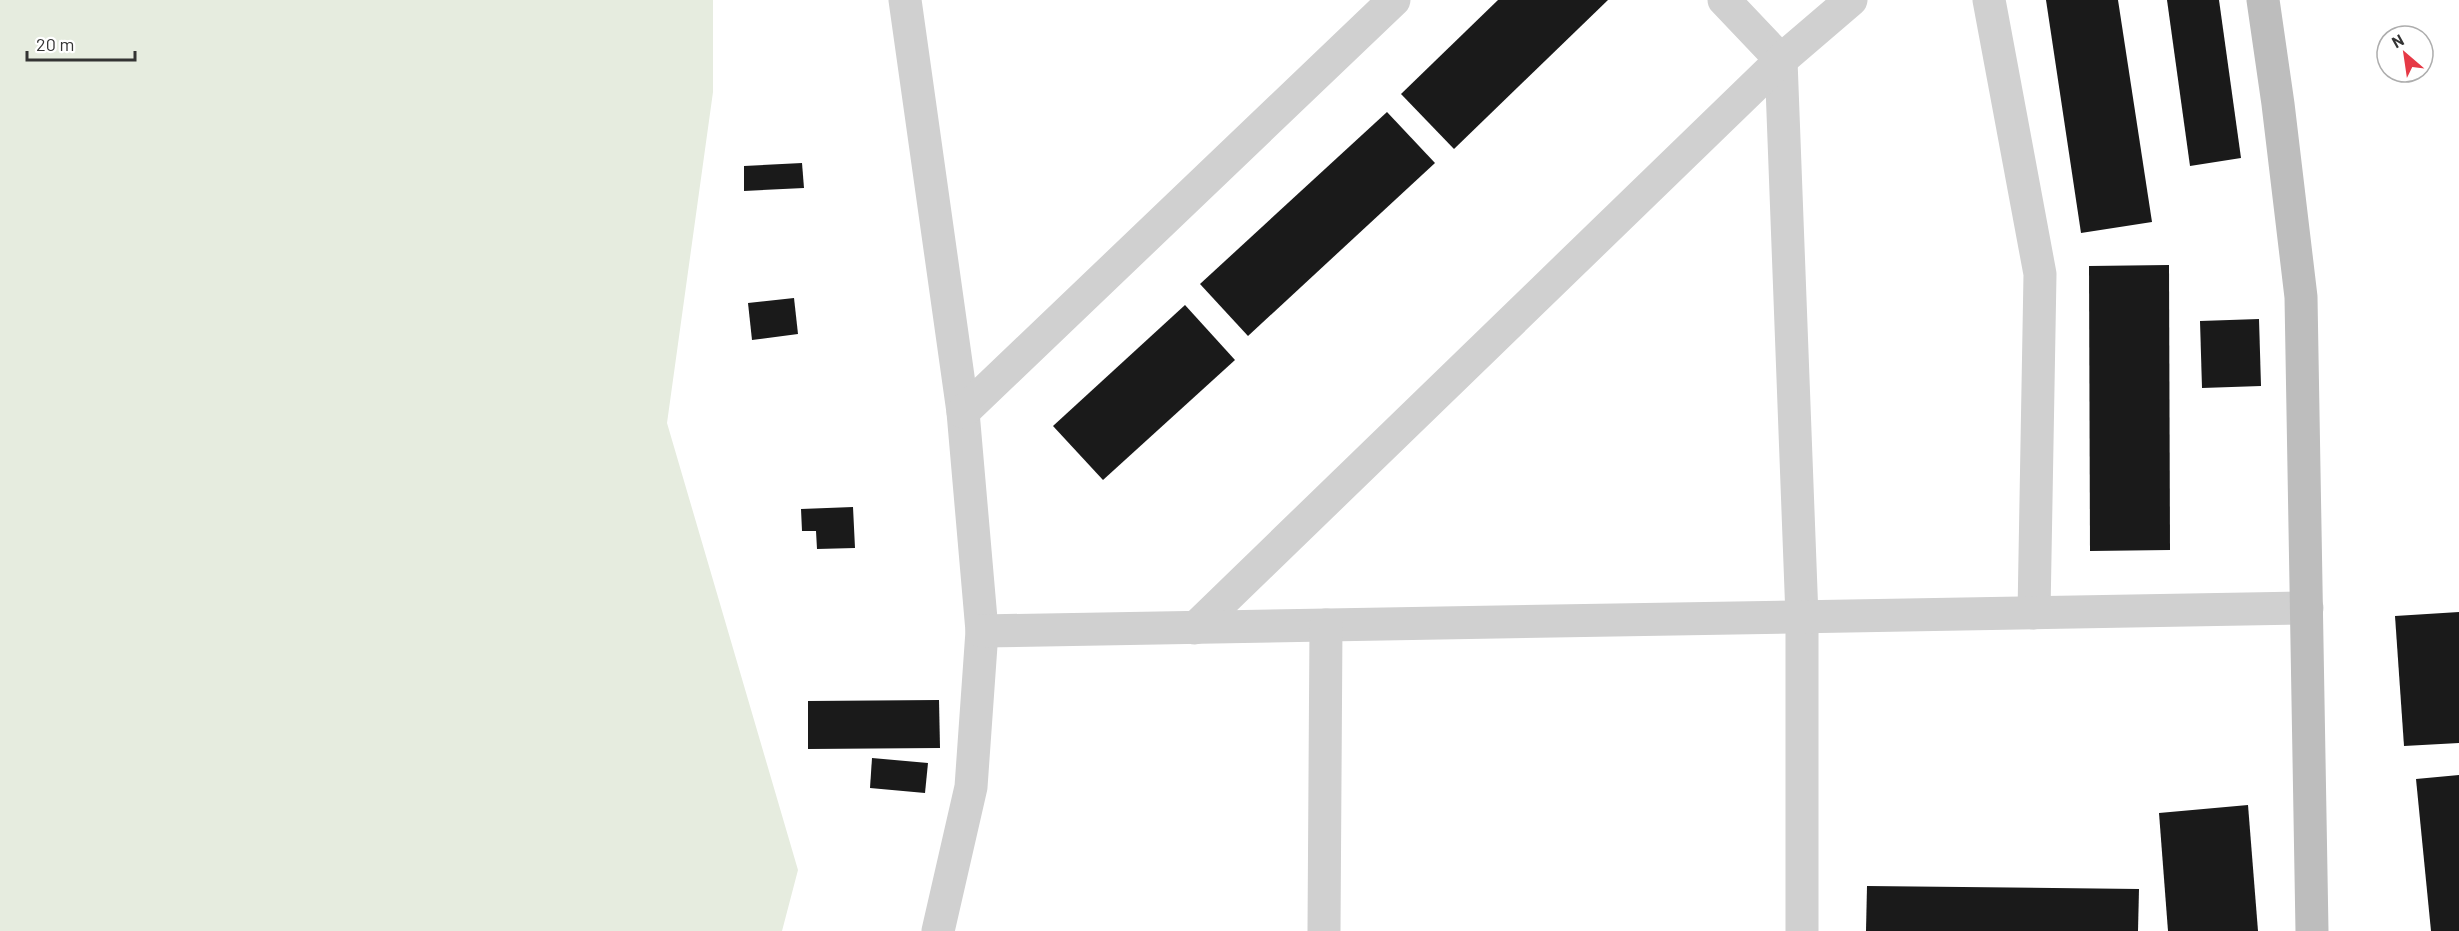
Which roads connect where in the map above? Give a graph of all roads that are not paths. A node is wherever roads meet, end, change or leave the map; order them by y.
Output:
1 (905, 0) edge
2 (1394, 0) edge
3 (1724, 0) edge
4 (1851, 0) edge
5 (1989, 0) edge
6 (2263, 0) edge
7 (1781, 60) junction
8 (963, 412) junction
9 (2307, 608) junction
10 (2034, 613) junction
11 (1802, 617) junction
12 (1326, 625) junction
13 (1195, 628) junction
14 (982, 631) junction
15 (938, 931) edge
16 (1324, 931) edge
17 (1802, 931) edge
18 (2312, 931) edge

1 - 8 street
2 - 8 street
3 - 7 street
4 - 7 street
5 - 10 street
6 - 9 street
7 - 11 street
7 - 13 street
8 - 14 street
9 - 10 street
9 - 18 street
10 - 11 street
11 - 12 street
11 - 17 street
12 - 13 street
12 - 16 street
13 - 14 street
14 - 15 street

